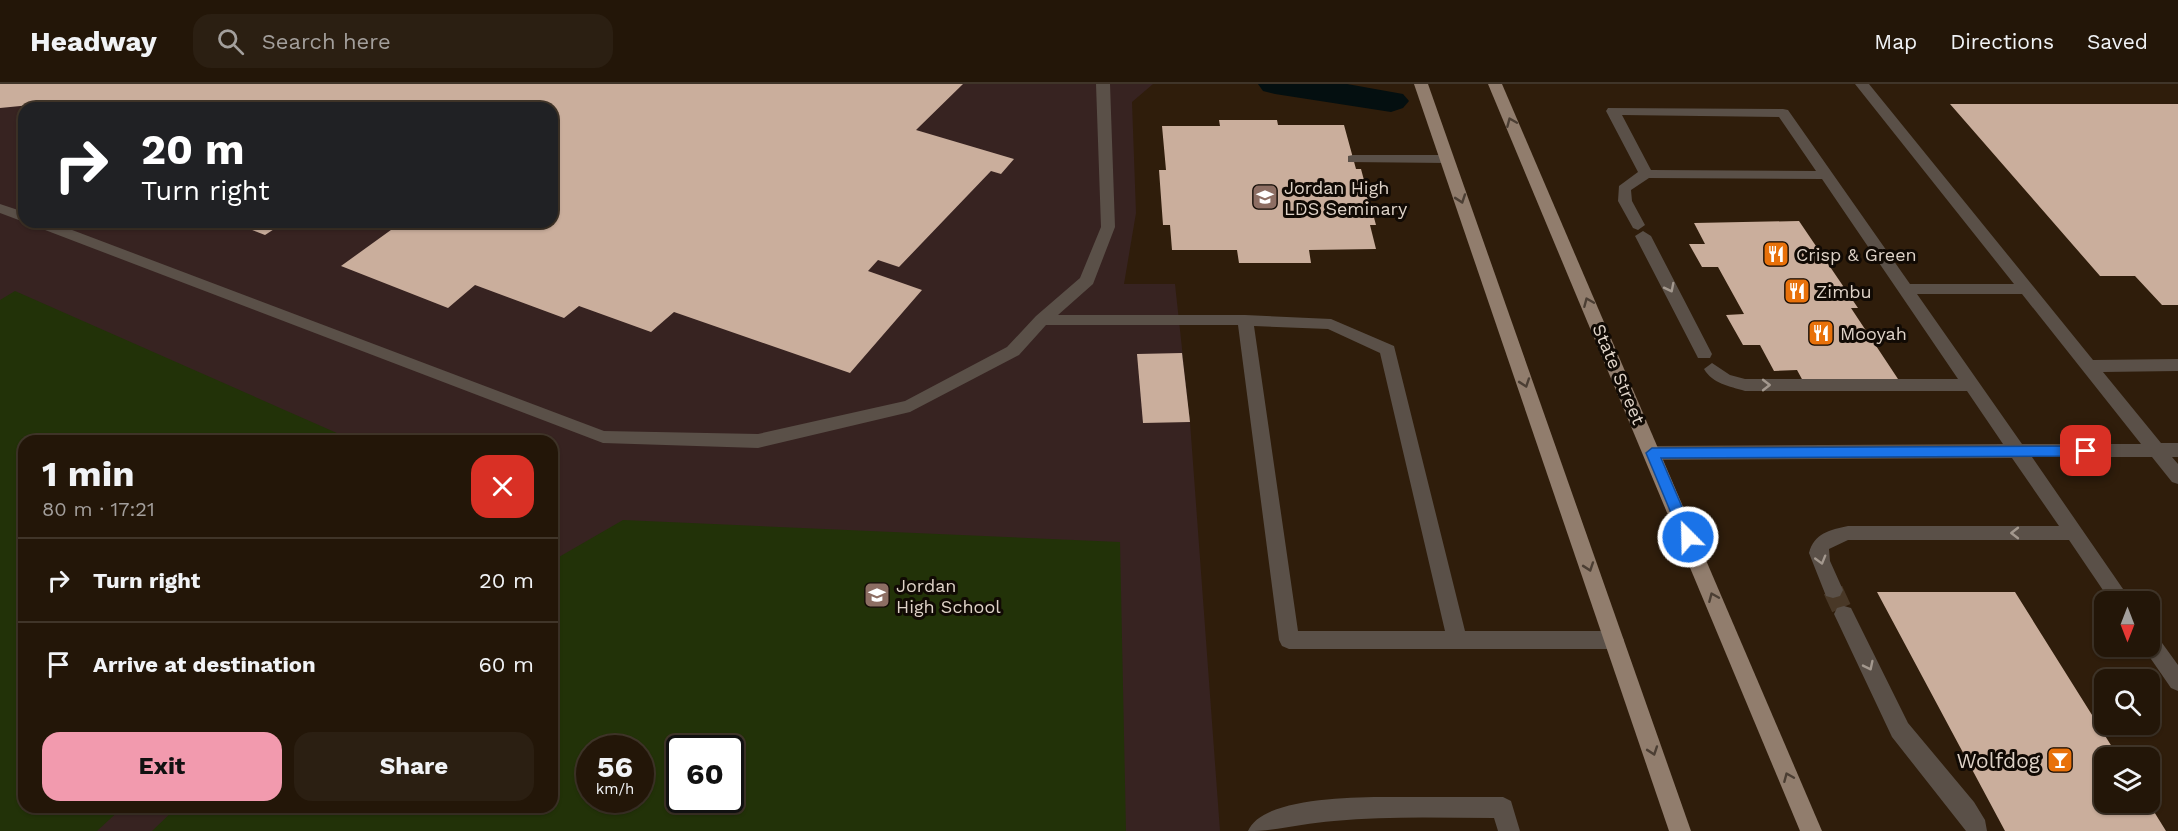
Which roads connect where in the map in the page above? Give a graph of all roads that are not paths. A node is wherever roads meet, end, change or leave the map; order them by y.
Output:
1 (1102, 84) edge
2 (1420, 84) edge
3 (1495, 84) edge
4 (1862, 84) edge
5 (1353, 159) dead end
6 (1447, 159) junction
7 (1646, 174) junction
8 (1825, 175) junction
9 (0, 208) edge
10 (18, 215) edge
11 (54, 228) edge
12 (1905, 289) junction
13 (2027, 289) junction
14 (1042, 320) junction
15 (1245, 320) junction
16 (2178, 365) edge
17 (2089, 366) junction
18 (1972, 385) junction
19 (2178, 450) edge
20 (2017, 451) junction
21 (2156, 451) junction
22 (1652, 453) junction
23 (2178, 477) edge
24 (2074, 533) junction
25 (1833, 590) tunnel mouth
26 (2114, 591) edge
27 (1844, 614) tunnel mouth
28 (1614, 640) junction
29 (1458, 641) junction
30 (2160, 656) edge
31 (2178, 682) edge
32 (1977, 828) dead end
33 (1259, 831) edge
34 (1509, 831) edge
35 (1680, 831) edge
36 (1811, 831) edge

1 - 14 lane
2 - 6 main road
22 -> 3 main road, State Street
4 - 13 lane
5 - 6 lane
6 -> 28 main road
7 - 8 lane
7 - 8 lane
7 -> 18 lane
8 - 12 lane
9 - 10 lane
11 - 14 lane
12 - 13 lane
12 - 18 lane
13 - 17 lane
14 - 15 lane
15 - 29 lane
15 - 29 lane
16 - 17 lane
17 - 21 lane
18 - 20 lane
19 - 21 lane
20 - 21 lane
20 - 22 lane
20 - 24 lane
21 - 23 lane
36 -> 22 main road, State Street
24 -> 25 lane
24 - 26 lane
27 -> 32 lane
28 - 29 lane
28 -> 35 main road
30 - 31 lane
33 - 34 lane

